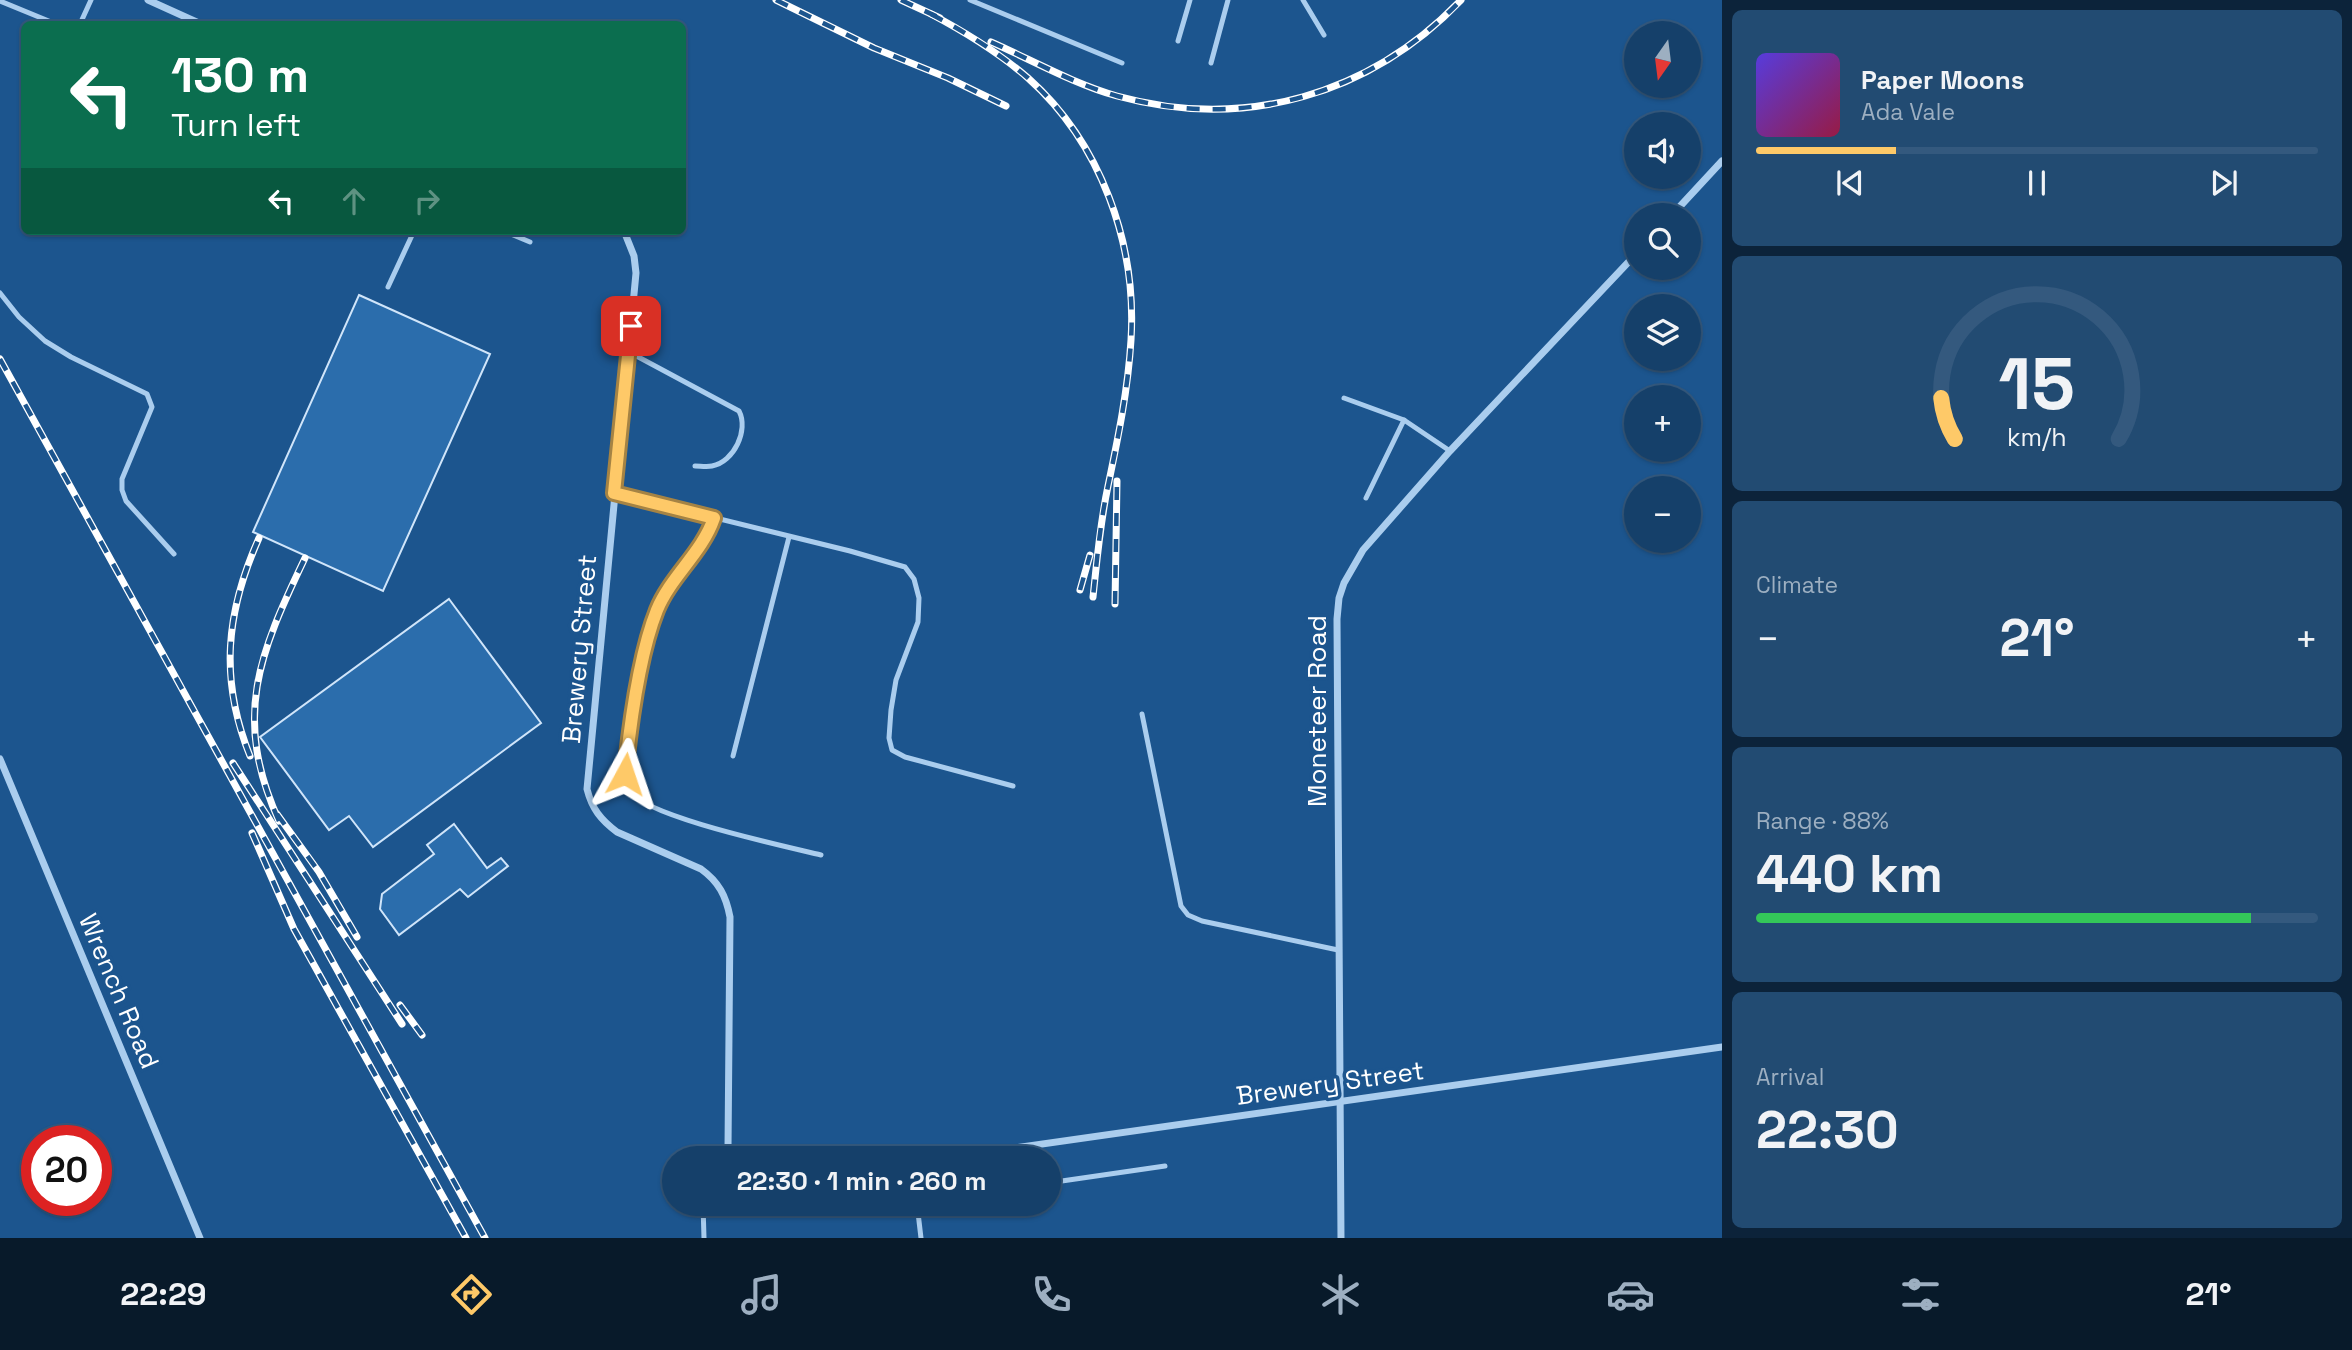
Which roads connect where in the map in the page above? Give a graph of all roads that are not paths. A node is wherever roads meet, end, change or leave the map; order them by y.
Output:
1 (90, 0) edge
2 (148, 0) edge
3 (970, 0) edge
4 (1190, 0) edge
5 (1228, 0) edge
6 (1303, 0) edge
7 (0, 1) edge
8 (49, 21) edge
9 (81, 21) edge
10 (194, 21) edge
11 (1324, 35) dead end
12 (1178, 41) dead end
13 (1122, 63) dead end
14 (1211, 63) dead end
15 (1722, 161) edge
16 (1683, 203) edge
17 (412, 235) edge
18 (513, 235) edge
19 (626, 235) edge
20 (530, 242) dead end
21 (1624, 267) edge
22 (388, 287) dead end
23 (0, 293) edge
24 (629, 352) junction
25 (1344, 398) dead end
26 (1404, 420) junction
27 (1450, 451) junction
28 (695, 466) dead end
29 (614, 493) junction
30 (1366, 498) dead end
31 (714, 518) junction
32 (789, 537) junction
33 (174, 554) dead end
34 (1142, 714) dead end
35 (733, 756) dead end
36 (0, 759) edge
37 (1013, 786) dead end
38 (821, 855) dead end
39 (1338, 950) junction
40 (1722, 1047) edge
41 (1339, 1103) junction
42 (728, 1146) edge
43 (1030, 1146) edge
44 (1165, 1166) dead end
45 (1061, 1181) edge
46 (703, 1216) edge
47 (918, 1216) edge
48 (200, 1238) edge
49 (704, 1238) edge
50 (921, 1238) edge
51 (1341, 1238) edge

1 - 9 lane
2 - 10 street
3 - 13 lane
4 - 12 lane
5 - 14 lane
6 - 11 lane
7 - 8 lane
15 - 16 street
17 - 22 lane
18 - 20 lane
19 - 24 street, Brewery Street
21 - 27 street, Moneteer Road
23 - 33 lane
24 - 28 lane
24 - 29 street, Brewery Street
25 - 26 lane
26 - 27 lane
26 - 30 lane
27 - 39 street, Moneteer Road
29 - 31 lane
29 - 42 street, Brewery Street
31 - 32 lane
31 - 38 lane
32 - 35 lane
32 - 37 lane
34 - 39 lane
36 - 48 street, Wrench Road
39 - 41 street, Moneteer Road
40 - 41 street, Brewery Street
41 - 43 street, Brewery Street
41 - 51 street, Moneteer Road
44 - 45 lane
46 - 49 lane
47 - 50 lane

